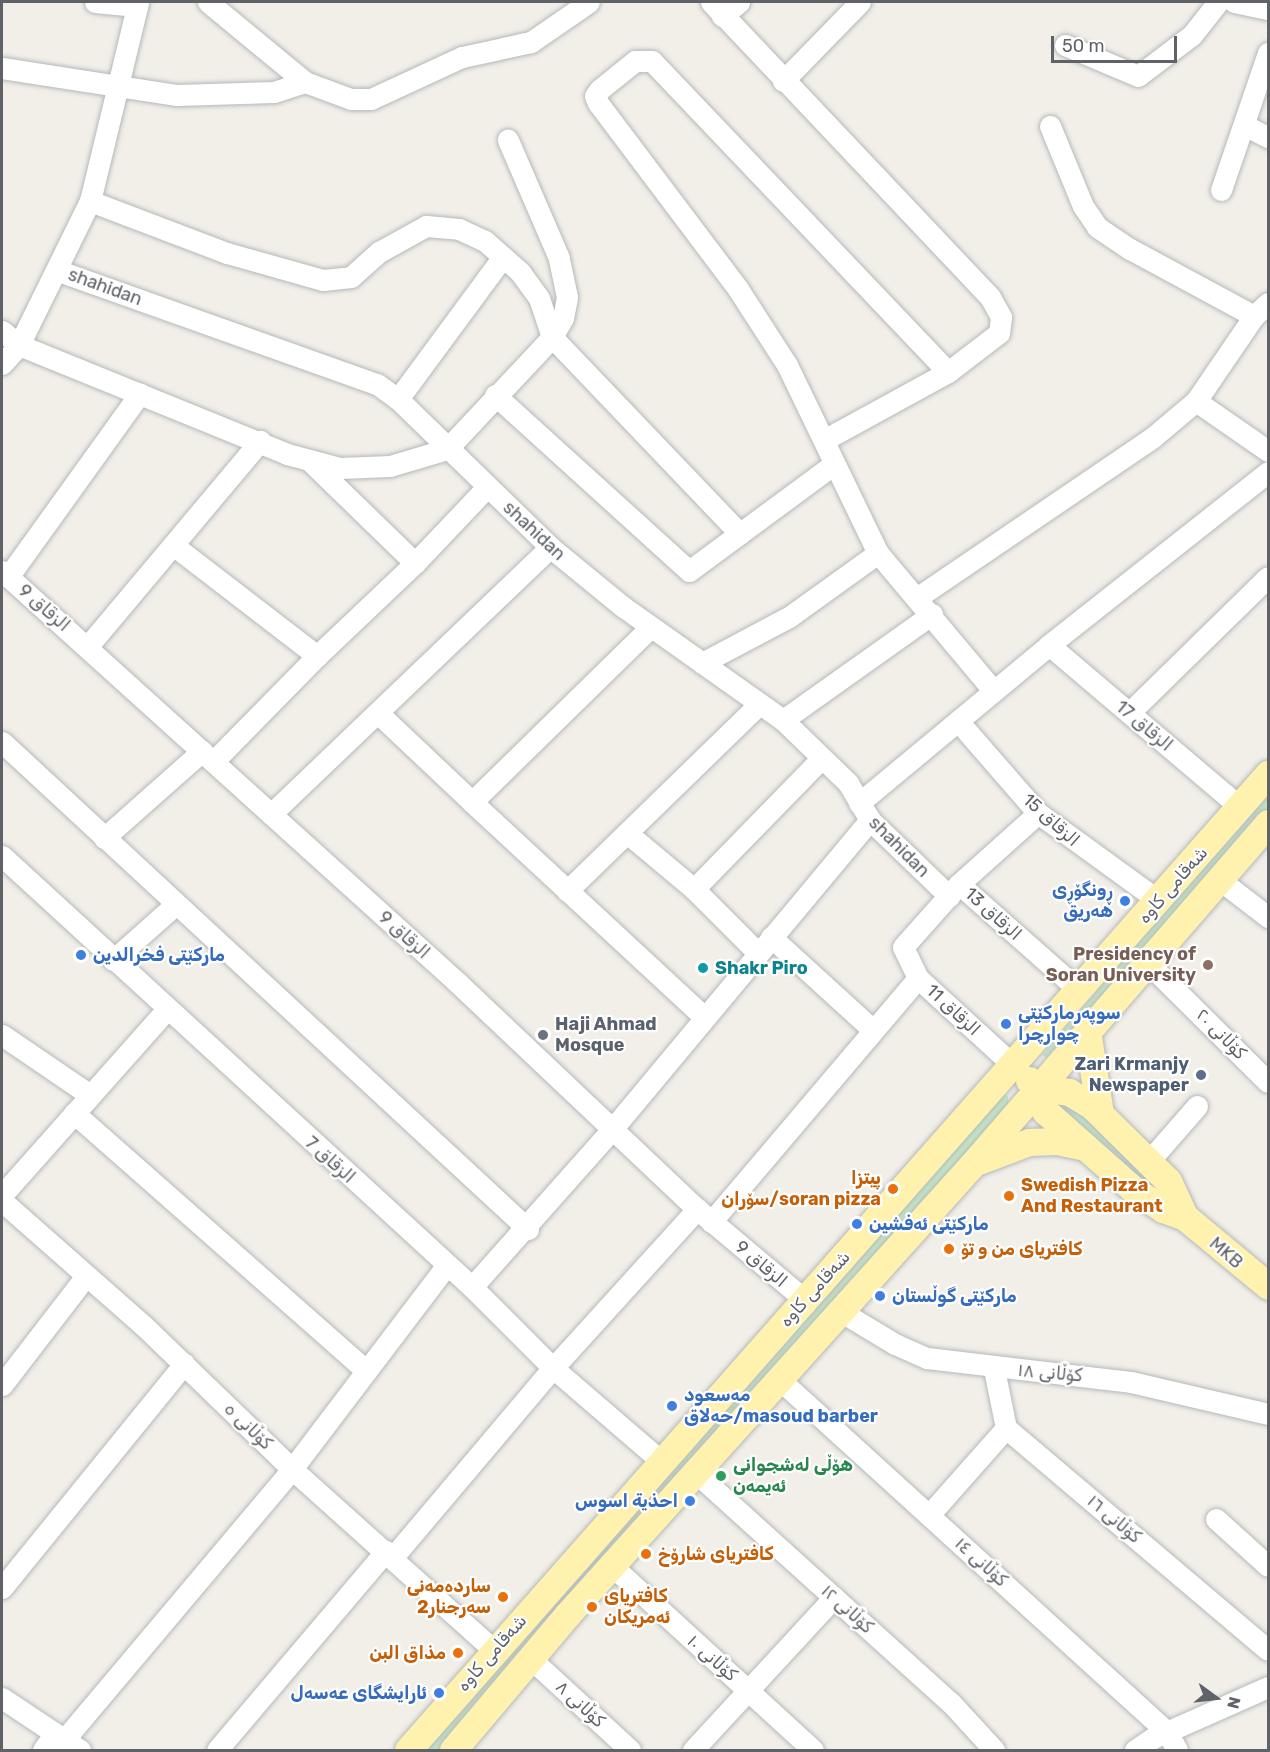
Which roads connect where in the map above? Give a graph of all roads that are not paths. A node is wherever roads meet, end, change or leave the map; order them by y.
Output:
1 (95, 2) edge
2 (208, 2) edge
3 (589, 2) edge
4 (738, 2) edge
5 (860, 2) edge
6 (1218, 2) edge
7 (1234, 2) edge
8 (137, 4) edge
9 (717, 9) edge
10 (1269, 9) edge
11 (1065, 45) dead end
12 (1269, 53) edge
13 (2, 68) edge
14 (783, 81) junction
15 (305, 82) junction
16 (119, 86) junction
17 (1244, 125) junction
18 (1050, 126) dead end
19 (1269, 137) edge
20 (508, 140) dead end
21 (1221, 190) dead end
22 (90, 201) junction
23 (502, 258) junction
24 (56, 270) junction
25 (1261, 310) edge
26 (2, 331) edge
27 (552, 337) junction
28 (19, 345) junction
29 (2, 364) edge
30 (948, 372) junction
31 (140, 393) junction
32 (495, 395) junction
33 (398, 399) junction
34 (1196, 401) junction
35 (824, 440) junction
36 (260, 441) junction
37 (447, 449) junction
38 (1269, 451) edge
39 (308, 459) junction
40 (833, 465) junction
41 (1269, 472) edge
42 (487, 488) junction
43 (740, 534) junction
44 (173, 545) junction
45 (550, 547) junction
46 (878, 553) junction
47 (415, 563) junction
48 (5, 574) edge
49 (1269, 577) edge
50 (918, 597) junction
51 (932, 614) junction
52 (651, 627) junction
53 (1049, 645) junction
54 (88, 646) junction
55 (317, 656) junction
56 (702, 663) junction
57 (994, 691) junction
58 (759, 704) junction
59 (1129, 713) junction
60 (379, 714) junction
61 (783, 720) junction
62 (958, 721) junction
63 (2, 742) edge
64 (207, 756) junction
65 (822, 758) junction
66 (1269, 774) edge
67 (472, 802) junction
68 (1240, 807) junction
69 (865, 812) junction
70 (1038, 813) junction
71 (271, 814) junction
72 (1269, 824) edge
73 (627, 833) junction
74 (104, 838) junction
75 (2, 856) edge
76 (1220, 880) junction
77 (694, 889) junction
78 (954, 890) junction
79 (567, 891) junction
80 (1160, 901) junction
81 (175, 905) junction
82 (1269, 917) edge
83 (764, 945) junction
84 (113, 960) junction
85 (1148, 962) junction
86 (918, 978) junction
87 (1080, 991) junction
88 (167, 1009) junction
89 (704, 1017) junction
90 (873, 1030) junction
91 (1087, 1030) junction
92 (2, 1035) edge
93 (1014, 1066) junction
94 (1269, 1082) edge
95 (1038, 1088) junction
96 (90, 1095) junction
97 (1197, 1106) dead end
98 (74, 1113) junction
99 (1100, 1113) junction
100 (614, 1127) junction
101 (1085, 1147) junction
102 (1149, 1161) junction
103 (971, 1166) junction
104 (2, 1195) edge
105 (2, 1201) edge
106 (704, 1215) junction
107 (1185, 1217) junction
108 (528, 1229) junction
109 (446, 1266) junction
110 (86, 1276) junction
111 (1269, 1286) edge
112 (472, 1287) junction
113 (805, 1300) junction
114 (840, 1311) junction
115 (184, 1364) junction
116 (553, 1368) junction
117 (994, 1369) junction
118 (366, 1370) junction
119 (779, 1379) junction
120 (2, 1384) edge
121 (1269, 1414) edge
122 (1006, 1428) junction
123 (661, 1461) junction
124 (292, 1469) junction
125 (695, 1472) junction
126 (929, 1515) junction
127 (1216, 1519) dead end
128 (389, 1554) junction
129 (611, 1565) junction
130 (1269, 1566) edge
131 (2, 1588) edge
132 (834, 1597) junction
133 (494, 1650) junction
134 (1269, 1650) edge
135 (530, 1658) junction
136 (1269, 1687) edge
137 (746, 1688) junction
138 (2, 1698) edge
139 (1167, 1731) junction
140 (60, 1744) edge
141 (217, 1750) edge
142 (408, 1750) edge
143 (453, 1750) edge
144 (630, 1750) edge
145 (693, 1750) edge
146 (813, 1750) edge
147 (994, 1750) edge
148 (1135, 1750) edge
149 (1177, 1750) edge

1 - 8 street
2 - 15 street
3 - 15 street
4 - 9 street
5 - 14 street
6 - 11 street
7 - 10 street
8 - 16 street
9 - 14 street
12 - 17 street
13 - 16 street
14 - 30 street
15 - 16 street
16 - 22 street
17 - 19 street
17 - 21 street
18 - 25 street
20 - 27 street
22 - 23 street
22 - 24 street
23 - 27 street
23 - 33 street
24 - 28 street
24 - 33 street, shahidan
25 - 34 street
26 - 28 street
27 - 32 street
27 - 43 street
28 - 29 street
28 - 31 street
30 - 35 street
30 - 35 street
31 - 36 street
31 - 48 street
32 - 37 street
32 - 43 street
33 - 37 street, shahidan
34 - 38 street
34 - 50 street
35 - 40 street
36 - 39 street
36 - 44 street
37 - 39 street
37 - 42 street, shahidan
39 - 47 street
40 - 43 street
40 - 46 street
41 - 53 street
42 - 45 street, shahidan
42 - 47 street
44 - 54 street
44 - 55 street
45 - 52 street, shahidan
45 - 60 street
46 - 50 street
46 - 56 street
47 - 55 street
48 - 54 street, الزقاق 9
49 - 59 street
50 - 51 street
51 - 57 street
51 - 61 street
52 - 56 street, shahidan
52 - 67 street
53 - 57 street
53 - 59 street, الزقاق 17
54 - 64 street, الزقاق 9
55 - 64 street
56 - 58 street, shahidan
57 - 62 street
58 - 61 street, shahidan
58 - 73 street
59 - 68 street, الزقاق 17
60 - 67 street
60 - 71 street
61 - 65 street, shahidan
62 - 69 street
62 - 70 street, الزقاق 15
63 - 74 street
64 - 71 street, الزقاق 9
64 - 74 street
65 - 69 street, shahidan
65 - 77 street
66 - 68 main road, شەقامی کاوە
67 - 79 street
68 - 80 main road, شەقامی کاوە
69 - 78 street, shahidan
69 - 83 street
70 - 78 street
70 - 80 street, الزقاق 15
71 - 100 street, الزقاق 9
72 - 76 main road, شەقامی کاوە
73 - 77 street
73 - 79 street
74 - 81 street
75 - 84 street, الزقاق 7
76 - 82 street
76 - 85 main road, شەقامی کاوە
77 - 83 street
78 - 86 street, الزقاق 11
78 - 87 street, الزقاق 13
79 - 89 street
80 - 87 main road, شەقامی کاوە
81 - 84 street
81 - 108 street
83 - 89 street
83 - 90 street
84 - 88 street, الزقاق 7
85 - 91 main road, شەقامی کاوە
85 - 94 street, کۆڵانی ٢٠
86 - 90 street
86 - 93 street, الزقاق 11
87 - 93 main road, شەقامی کاوە
88 - 96 street
88 - 109 street, الزقاق 7
89 - 100 street
90 - 106 street
91 - 95 main road, شەقامی کاوە
91 - 99 main road
92 - 96 street
93 - 95 main road
93 - 113 main road, شەقامی کاوە
95 - 99 main road
95 - 101 main road
95 - 103 main road, شەقامی کاوە
96 - 98 street
97 - 102 street
98 - 104 street
98 - 118 street
99 - 102 main road
100 - 106 street, الزقاق 9
100 - 108 street
101 - 103 main road
101 - 107 main road
102 - 107 main road
103 - 114 main road, شەقامی کاوە
105 - 110 street, کۆڵانی ٥
106 - 113 street, الزقاق 9
106 - 116 street
107 - 111 main road, MKB
108 - 112 street
109 - 112 street, الزقاق 7
109 - 118 street
110 - 115 street, کۆڵانی ٥
110 - 120 street
112 - 116 street, الزقاق 7
113 - 123 main road, شەقامی کاوە
114 - 117 street, کۆڵانی ١٨
114 - 119 main road, شەقامی کاوە
115 - 124 street, کۆڵانی ٥
115 - 131 street
116 - 123 street, الزقاق 7
116 - 128 street
117 - 121 street, کۆڵانی ١٨
117 - 122 street
118 - 124 street
119 - 125 main road, شەقامی کاوە
119 - 126 street, کۆڵانی ١٤
122 - 126 street
122 - 134 street, کۆڵانی ١٦
123 - 133 main road, شەقامی کاوە
124 - 128 street, کۆڵانی ٥
124 - 140 street
125 - 129 main road, شەقامی کاوە
125 - 132 street, کۆڵانی ١٢
126 - 139 street, کۆڵانی ١٤
127 - 130 street
128 - 133 street, کۆڵانی ٥
128 - 141 street
129 - 135 main road, شەقامی کاوە
129 - 137 street, کۆڵانی ١٠
132 - 137 street
132 - 147 street, کۆڵانی ١٢
133 - 142 main road, شەقامی کاوە
135 - 143 main road, شەقامی کاوە
135 - 144 street, کۆڵانی ٨
136 - 139 street
137 - 145 street
137 - 146 street, کۆڵانی ١٠
138 - 140 street
139 - 148 street
139 - 149 street, کۆڵانی ١٤

